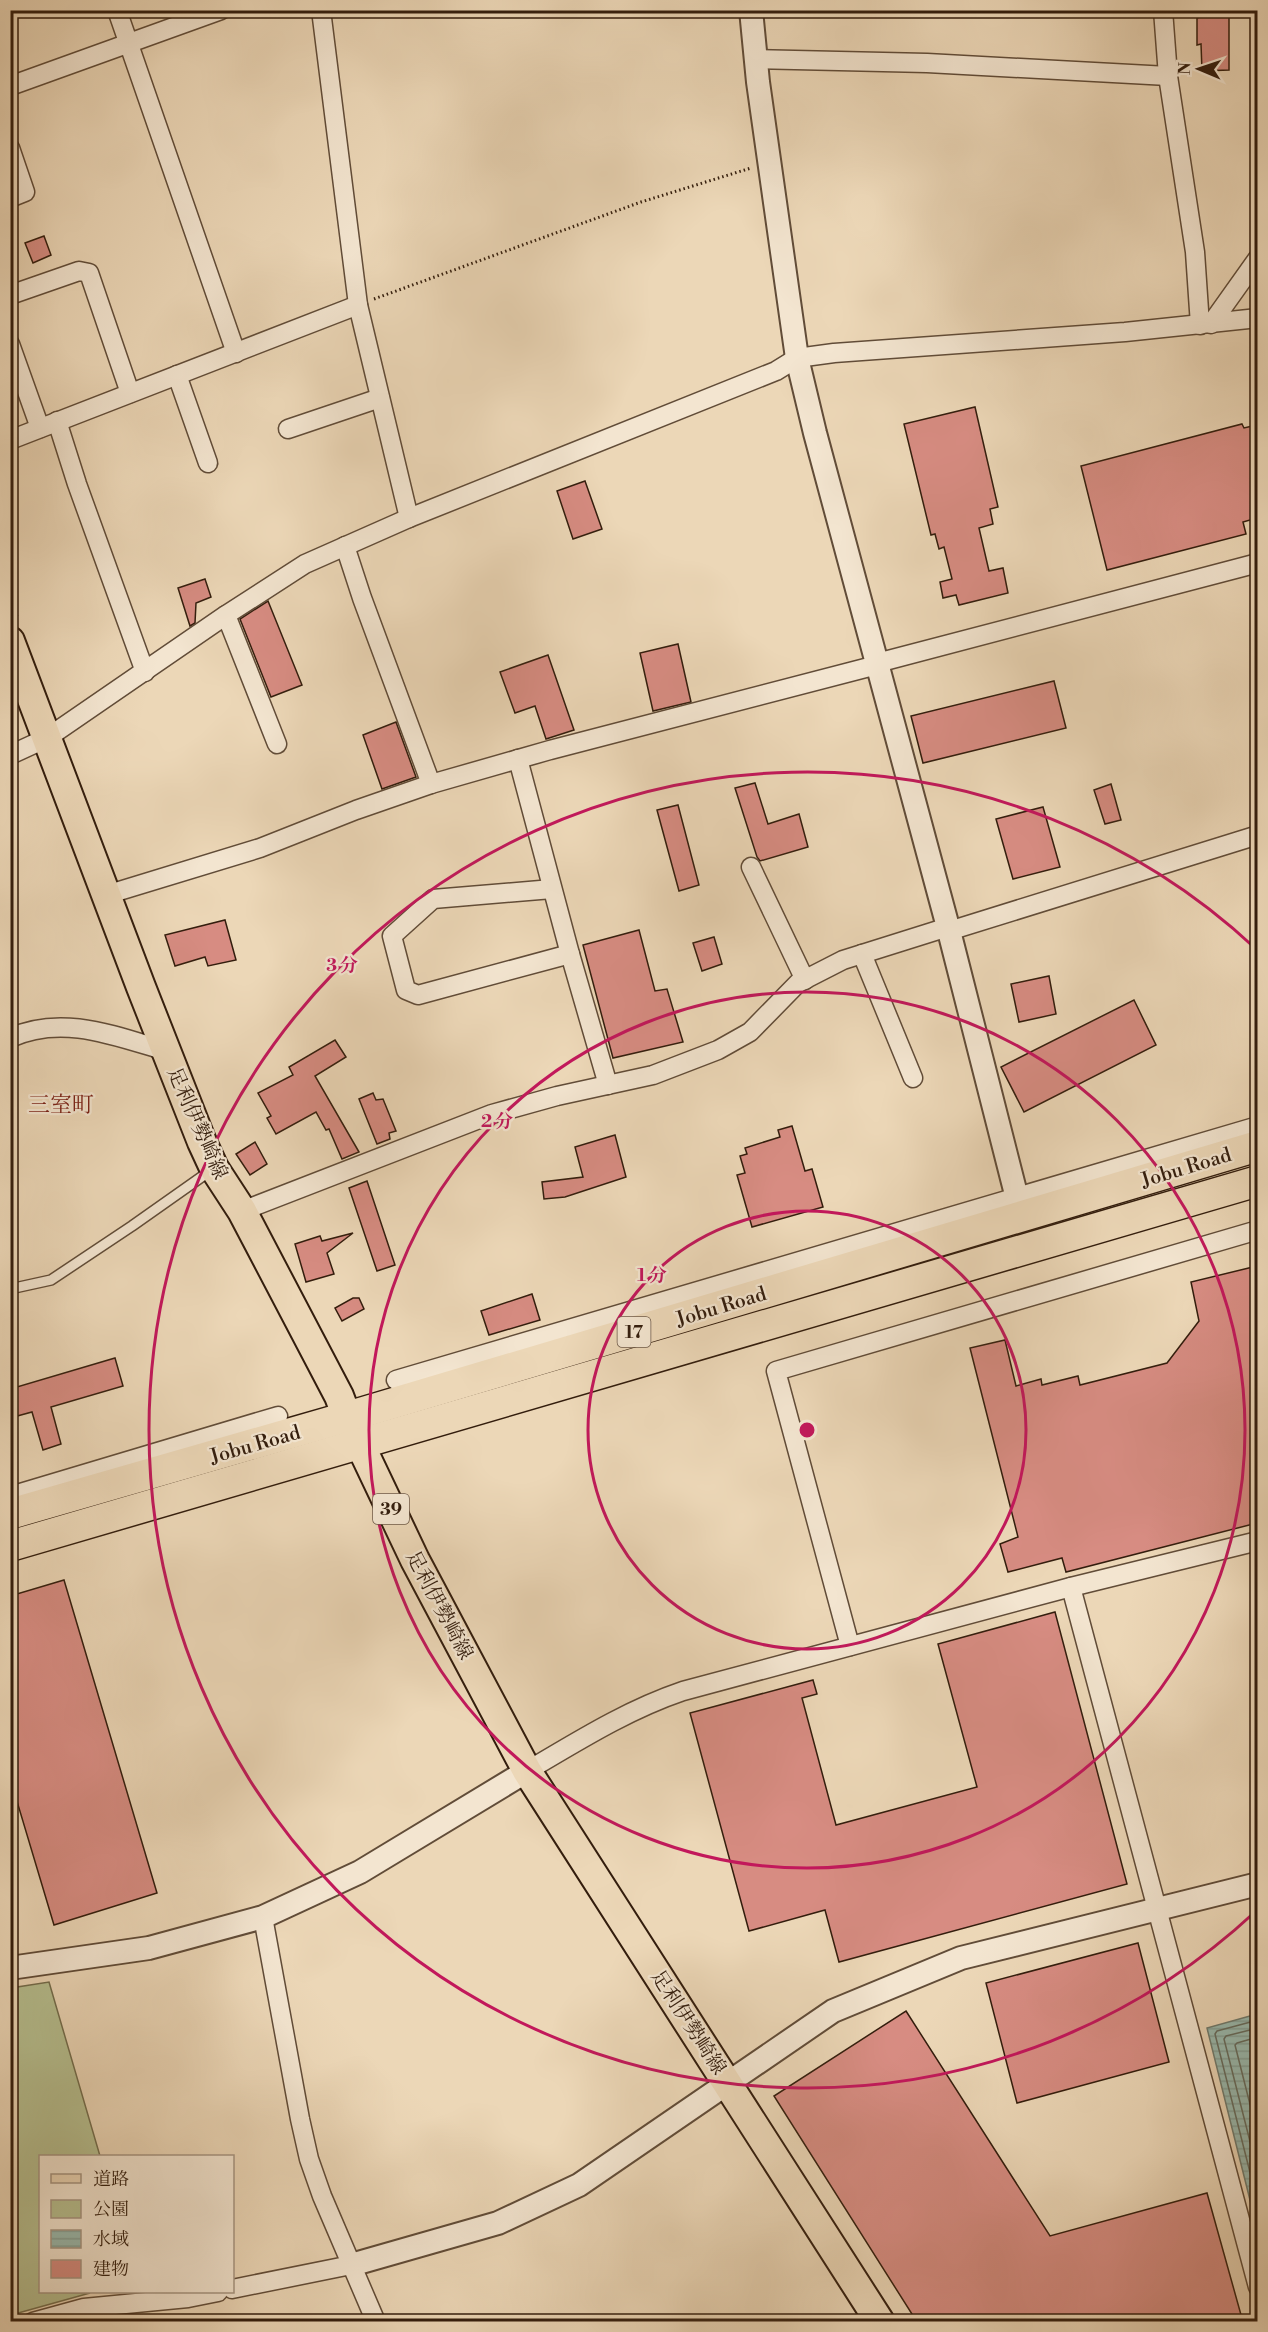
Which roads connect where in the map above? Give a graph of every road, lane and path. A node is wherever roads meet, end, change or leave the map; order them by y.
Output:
1 (117, 10) edge
2 (221, 10) edge
3 (321, 10) edge
4 (751, 10) edge
5 (1163, 10) edge
6 (129, 44) junction
7 (756, 59) junction
8 (1168, 76) junction
9 (10, 86) edge
10 (10, 148) edge
11 (770, 162) junction
12 (10, 198) edge
13 (1257, 258) edge
14 (10, 295) edge
15 (357, 304) junction
16 (1257, 318) edge
17 (1206, 325) junction
18 (10, 344) edge
19 (236, 352) junction
20 (797, 358) junction
21 (177, 375) junction
22 (130, 393) junction
23 (380, 398) junction
24 (57, 421) junction
25 (40, 428) junction
26 (288, 429) dead end
27 (10, 440) edge
28 (208, 463) dead end
29 (409, 518) junction
30 (345, 546) junction
31 (1257, 563) edge
32 (226, 615) junction
33 (10, 641) edge
34 (877, 664) junction
35 (145, 672) junction
36 (47, 738) junction
37 (277, 744) dead end
38 (10, 755) edge
39 (518, 759) junction
40 (431, 784) junction
41 (1257, 835) edge
42 (751, 867) dead end
43 (552, 888) junction
44 (106, 895) junction
45 (949, 929) junction
46 (570, 954) junction
47 (862, 954) junction
48 (805, 980) junction
49 (10, 1038) edge
50 (166, 1051) junction
51 (913, 1078) dead end
52 (608, 1085) junction
53 (1257, 1126) edge
54 (1257, 1146) edge
55 (214, 1168) junction
56 (1257, 1180) edge
57 (1017, 1198) junction
58 (242, 1211) junction
59 (1257, 1230) edge
60 (10, 1289) edge
61 (554, 1333) junction
62 (532, 1362) junction
63 (396, 1380) dead end
64 (278, 1416) dead end
65 (353, 1430) junction
66 (108, 1467) junction
67 (140, 1477) junction
68 (10, 1496) edge
69 (10, 1514) edge
70 (1257, 1541) edge
71 (10, 1546) edge
72 (1071, 1587) junction
73 (850, 1646) junction
74 (527, 1771) junction
75 (1257, 1884) edge
76 (1158, 1909) junction
77 (263, 1917) junction
78 (10, 1968) edge
79 (728, 2083) junction
80 (351, 2265) junction
81 (1257, 2287) edge
82 (234, 2289) edge
83 (213, 2293) edge
84 (33, 2322) edge
85 (376, 2322) edge
86 (880, 2322) edge

1 - 6 street
2 - 6 street
3 - 15 street
4 - 7 street
5 - 8 street
6 - 9 street
6 - 19 street
7 - 8 street
7 - 11 street
8 - 17 street
10 - 12 street
11 - 15 path
11 - 20 street
13 - 17 street
14 - 22 street
15 - 19 street
15 - 23 street
16 - 17 street
17 - 20 street
18 - 25 street
19 - 21 street
20 - 29 street
20 - 34 street
21 - 22 street
21 - 28 street
22 - 24 street
23 - 26 street
23 - 29 street
24 - 25 street
24 - 35 street
25 - 27 street
29 - 30 street
30 - 32 street
30 - 40 street
31 - 34 street
32 - 35 street
32 - 37 street
33 - 36 main road, 足利伊勢崎線 / 39
34 - 39 street
34 - 45 street
35 - 36 street
36 - 38 street
36 - 44 main road, 足利伊勢崎線 / 39
39 - 40 street
39 - 43 street
40 - 44 street
41 - 45 street
42 - 48 street
43 - 46 street
43 - 46 street
44 - 50 main road, 足利伊勢崎線 / 39
45 - 47 street
45 - 57 street
46 - 52 street
47 - 48 street
47 - 51 street
48 - 52 street
49 - 50 street
50 - 55 main road, 足利伊勢崎線 / 39
52 - 58 street
53 - 57 street
54 - 62 highway, Jobu Road / 17
55 - 58 main road, 足利伊勢崎線 / 39
55 - 60 lane
56 - 65 highway, Jobu Road / 17
57 - 61 street
58 - 65 main road, 足利伊勢崎線 / 39
59 - 73 street
61 - 62 street
61 - 63 street
62 - 65 highway, Jobu Road / 17
64 - 66 street
65 - 67 highway, Jobu Road / 17
65 - 71 highway, Jobu Road / 17
65 - 74 main road, 足利伊勢崎線 / 39
66 - 67 street
66 - 68 street
67 - 69 highway, Jobu Road / 17
70 - 72 street
72 - 73 street
72 - 76 street
73 - 74 street
74 - 77 street
74 - 79 main road, 足利伊勢崎線 / 39
75 - 76 street
76 - 79 street
76 - 81 street
77 - 78 street
77 - 80 street
79 - 80 street
79 - 86 main road, 足利伊勢崎線 / 39
80 - 82 street
80 - 85 street
83 - 84 street

